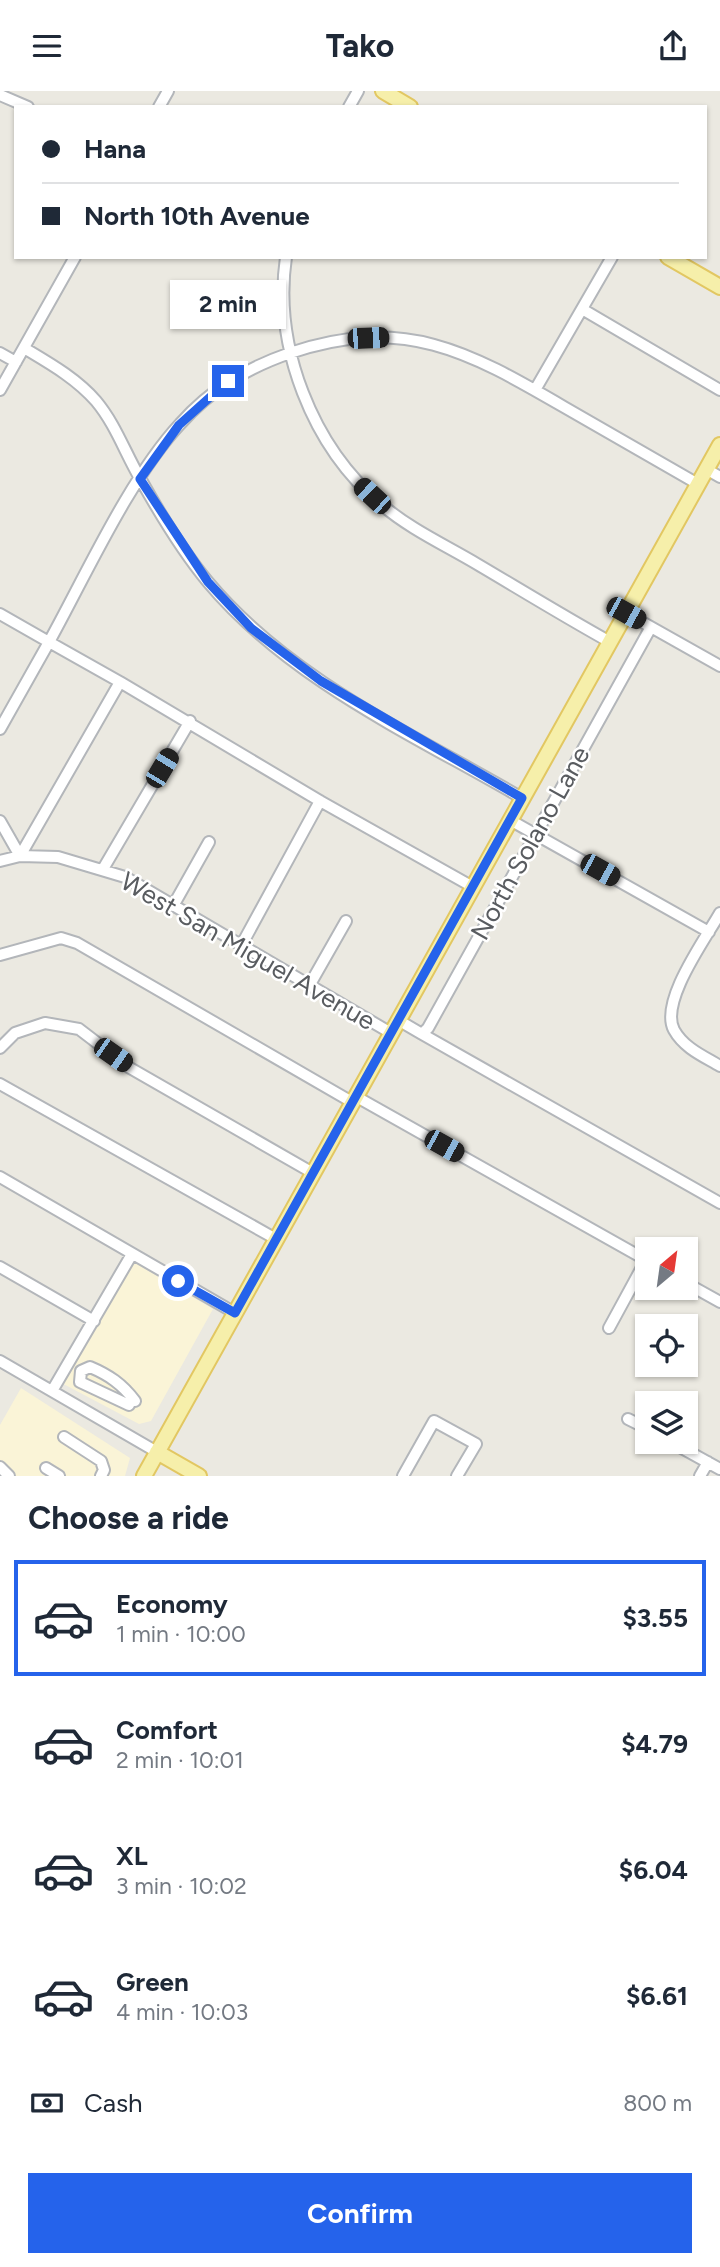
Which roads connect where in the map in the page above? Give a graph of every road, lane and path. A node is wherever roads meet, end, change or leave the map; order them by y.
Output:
1 (383, 91) edge
2 (0, 95) edge
3 (23, 105) edge
4 (407, 105) edge
5 (74, 259) edge
6 (285, 259) edge
7 (611, 259) edge
8 (671, 259) edge
9 (720, 287) edge
10 (582, 309) junction
11 (24, 348) junction
12 (0, 353) edge
13 (290, 353) junction
14 (16, 362) junction
15 (0, 390) edge
16 (535, 390) junction
17 (720, 390) edge
18 (720, 445) edge
19 (706, 469) junction
20 (720, 477) edge
21 (140, 479) junction
22 (698, 484) junction
23 (626, 613) junction
24 (0, 614) edge
25 (652, 627) junction
26 (49, 642) junction
27 (610, 642) junction
28 (720, 666) edge
29 (120, 682) junction
30 (190, 721) junction
31 (0, 729) edge
32 (522, 798) junction
33 (320, 801) junction
34 (510, 820) junction
35 (0, 821) edge
36 (534, 833) junction
37 (209, 842) dead end
38 (20, 856) junction
39 (0, 861) edge
40 (103, 869) junction
41 (473, 887) junction
42 (173, 906) junction
43 (720, 913) edge
44 (346, 921) dead end
45 (709, 932) junction
46 (241, 946) junction
47 (0, 955) edge
48 (309, 986) junction
49 (394, 1027) junction
50 (422, 1034) junction
51 (0, 1048) edge
52 (720, 1066) edge
53 (0, 1084) edge
54 (354, 1099) junction
55 (313, 1173) junction
56 (0, 1177) edge
57 (720, 1203) edge
58 (276, 1239) junction
59 (635, 1253) edge
60 (132, 1254) junction
61 (0, 1267) edge
62 (635, 1281) edge
63 (698, 1290) edge
64 (720, 1302) edge
65 (235, 1313) junction
66 (94, 1321) junction
67 (609, 1328) dead end
68 (0, 1361) edge
69 (52, 1391) junction
70 (132, 1403) joint
71 (628, 1419) dead end
72 (635, 1422) edge
73 (64, 1437) dead end
74 (157, 1452) junction
75 (693, 1454) edge
76 (708, 1462) junction
77 (0, 1467) edge
78 (46, 1468) dead end
79 (720, 1469) edge
80 (9, 1476) edge
81 (59, 1476) edge
82 (102, 1476) edge
83 (144, 1476) edge
84 (199, 1476) edge
85 (403, 1476) edge
86 (457, 1476) edge
87 (700, 1476) edge

1 - 4 main road
2 - 3 street
5 - 11 street
6 - 13 street
7 - 10 street
8 - 9 main road
10 - 16 street
10 - 17 street
11 - 14 street
11 - 21 street
12 - 14 street
13 - 16 street
13 - 21 street
13 - 27 street
14 - 15 street
16 - 22 street
18 - 19 main road
19 - 20 street
19 - 22 main road
21 - 26 street
21 - 32 street
22 - 23 main road
23 - 25 street
23 - 27 main road
24 - 26 street
25 - 28 street
25 - 36 street, North Solano Lane
26 - 29 street
26 - 31 street
27 - 32 main road
29 - 30 street
29 - 38 street
30 - 33 street
30 - 40 street
32 - 34 main road
33 - 41 street
33 - 46 street
34 - 36 street
34 - 41 main road
35 - 38 street
36 - 45 street
36 - 50 street, North Solano Lane
37 - 42 street
38 - 39 street, West San Miguel Avenue
38 - 40 street, West San Miguel Avenue
40 - 42 street, West San Miguel Avenue
41 - 49 main road
42 - 46 street, West San Miguel Avenue
43 - 45 street
44 - 48 street
45 - 52 street
46 - 48 street, West San Miguel Avenue
47 - 54 street
48 - 49 street, West San Miguel Avenue
49 - 50 street
49 - 54 main road
50 - 57 street
51 - 55 street
53 - 58 street
54 - 55 main road
54 - 59 street
55 - 58 main road
56 - 60 street
58 - 65 main road
60 - 65 street
60 - 66 street
61 - 66 street
62 - 67 street
63 - 64 street
65 - 74 main road
66 - 69 street
68 - 69 street
69 - 74 street
70 - 70 street
71 - 72 street
73 - 82 street
74 - 83 main road
74 - 84 main road
75 - 76 street
76 - 79 street
76 - 87 street
77 - 80 street
78 - 81 street
85 - 86 street

